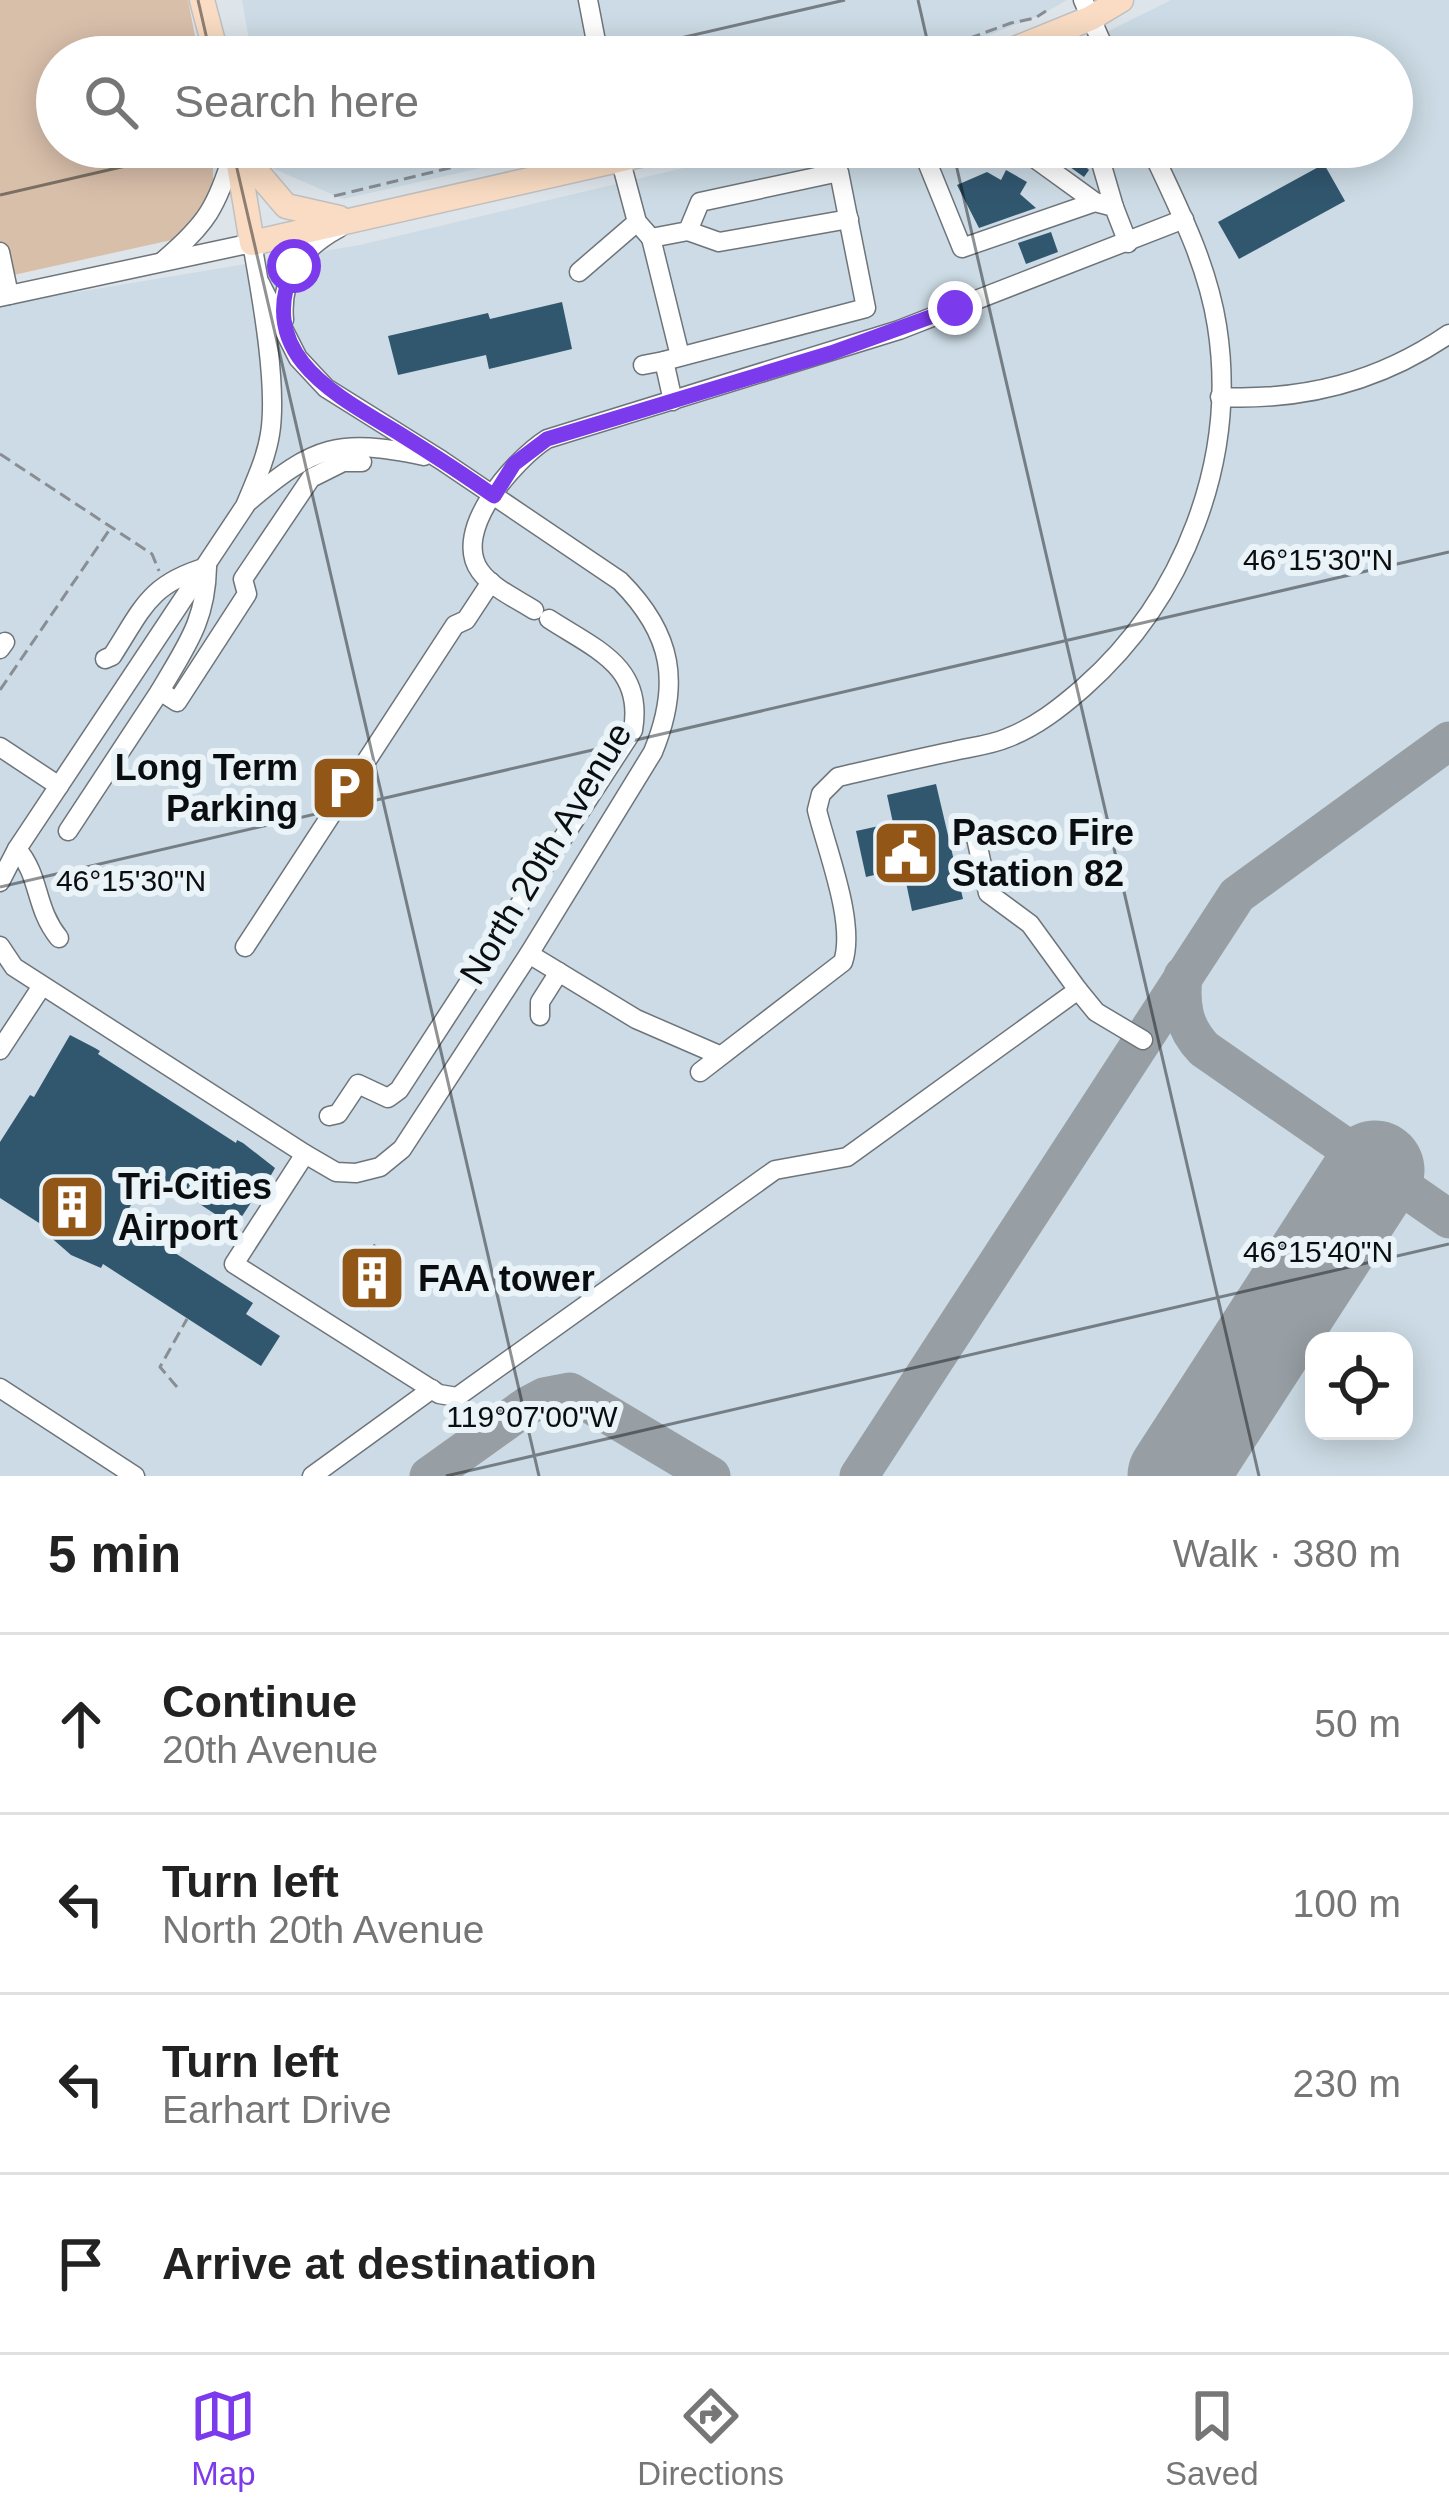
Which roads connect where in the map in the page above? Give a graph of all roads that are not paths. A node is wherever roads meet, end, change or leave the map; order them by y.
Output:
1 (588, 0) edge
2 (1121, 0) edge
3 (208, 6) edge
4 (1087, 9) edge
5 (213, 36) edge
6 (594, 36) edge
7 (1035, 36) edge
8 (229, 168) edge
9 (240, 168) edge
10 (254, 168) edge
11 (559, 168) edge
12 (622, 168) edge
13 (930, 168) edge
14 (1050, 168) edge
15 (1101, 168) edge
16 (1160, 168) edge
17 (1104, 204) junction
18 (849, 219) junction
19 (1184, 219) junction
20 (353, 220) junction
21 (637, 222) junction
22 (688, 231) junction
23 (651, 238) junction
24 (252, 243) junction
25 (1128, 243) junction
26 (0, 253) edge
27 (161, 262) junction
28 (579, 272) dead end
29 (260, 283) junction
30 (4, 296) edge
31 (286, 331) junction
32 (1449, 334) edge
33 (672, 358) junction
34 (643, 365) dead end
35 (1220, 397) junction
36 (673, 401) junction
37 (441, 460) junction
38 (362, 462) dead end
39 (494, 496) junction
40 (244, 506) junction
41 (207, 567) junction
42 (491, 582) junction
43 (105, 659) dead end
44 (160, 691) junction
45 (0, 747) edge
46 (59, 786) junction
47 (68, 831) dead end
48 (975, 833) dead end
49 (17, 849) junction
50 (0, 882) edge
51 (59, 938) dead end
52 (0, 946) edge
53 (245, 947) dead end
54 (530, 954) junction
55 (42, 986) junction
56 (1078, 990) junction
57 (1143, 1040) dead end
58 (0, 1050) edge
59 (718, 1055) junction
60 (700, 1072) dead end
61 (329, 1116) dead end
62 (305, 1154) junction
63 (0, 1388) edge
64 (432, 1389) junction
65 (135, 1476) edge
66 (312, 1476) edge

1 - 6 street
2 - 4 main road
3 - 5 main road
4 - 7 main road
8 - 27 street
9 - 24 main road
10 - 20 main road
11 - 20 main road
12 - 21 street
13 - 17 street
14 - 17 street
15 - 17 street
16 - 19 street
17 - 25 street
18 - 22 street
18 - 22 street
18 - 33 street
19 - 25 street
19 - 35 street
20 - 24 main road
20 - 31 street
21 - 23 street
21 - 28 street
22 - 23 street
23 - 33 street
24 - 27 street
24 - 29 street, North 20th Avenue
25 - 36 street
26 - 30 street
27 - 30 street
29 - 31 street, North 20th Avenue
29 - 40 street, North 20th Avenue
31 - 37 street, North 20th Avenue
32 - 35 street
33 - 34 street
33 - 36 street
35 - 59 street
36 - 39 street
37 - 39 street, North 20th Avenue
37 - 40 street
38 - 44 street
39 - 42 street
39 - 54 street, North 20th Avenue
40 - 41 street, North 20th Avenue
41 - 43 street
41 - 44 street
41 - 46 street, North 20th Avenue
42 - 53 street
42 - 61 street
44 - 47 street
45 - 46 street
46 - 49 street, North 20th Avenue
48 - 56 street
49 - 50 street, North 20th Avenue
49 - 51 street
52 - 55 street, North 20th Avenue
54 - 59 street
54 - 62 street, North 20th Avenue
55 - 58 street
55 - 62 street, North 20th Avenue
56 - 57 street
56 - 64 street
59 - 60 street
62 - 64 street
63 - 65 street
64 - 66 street

